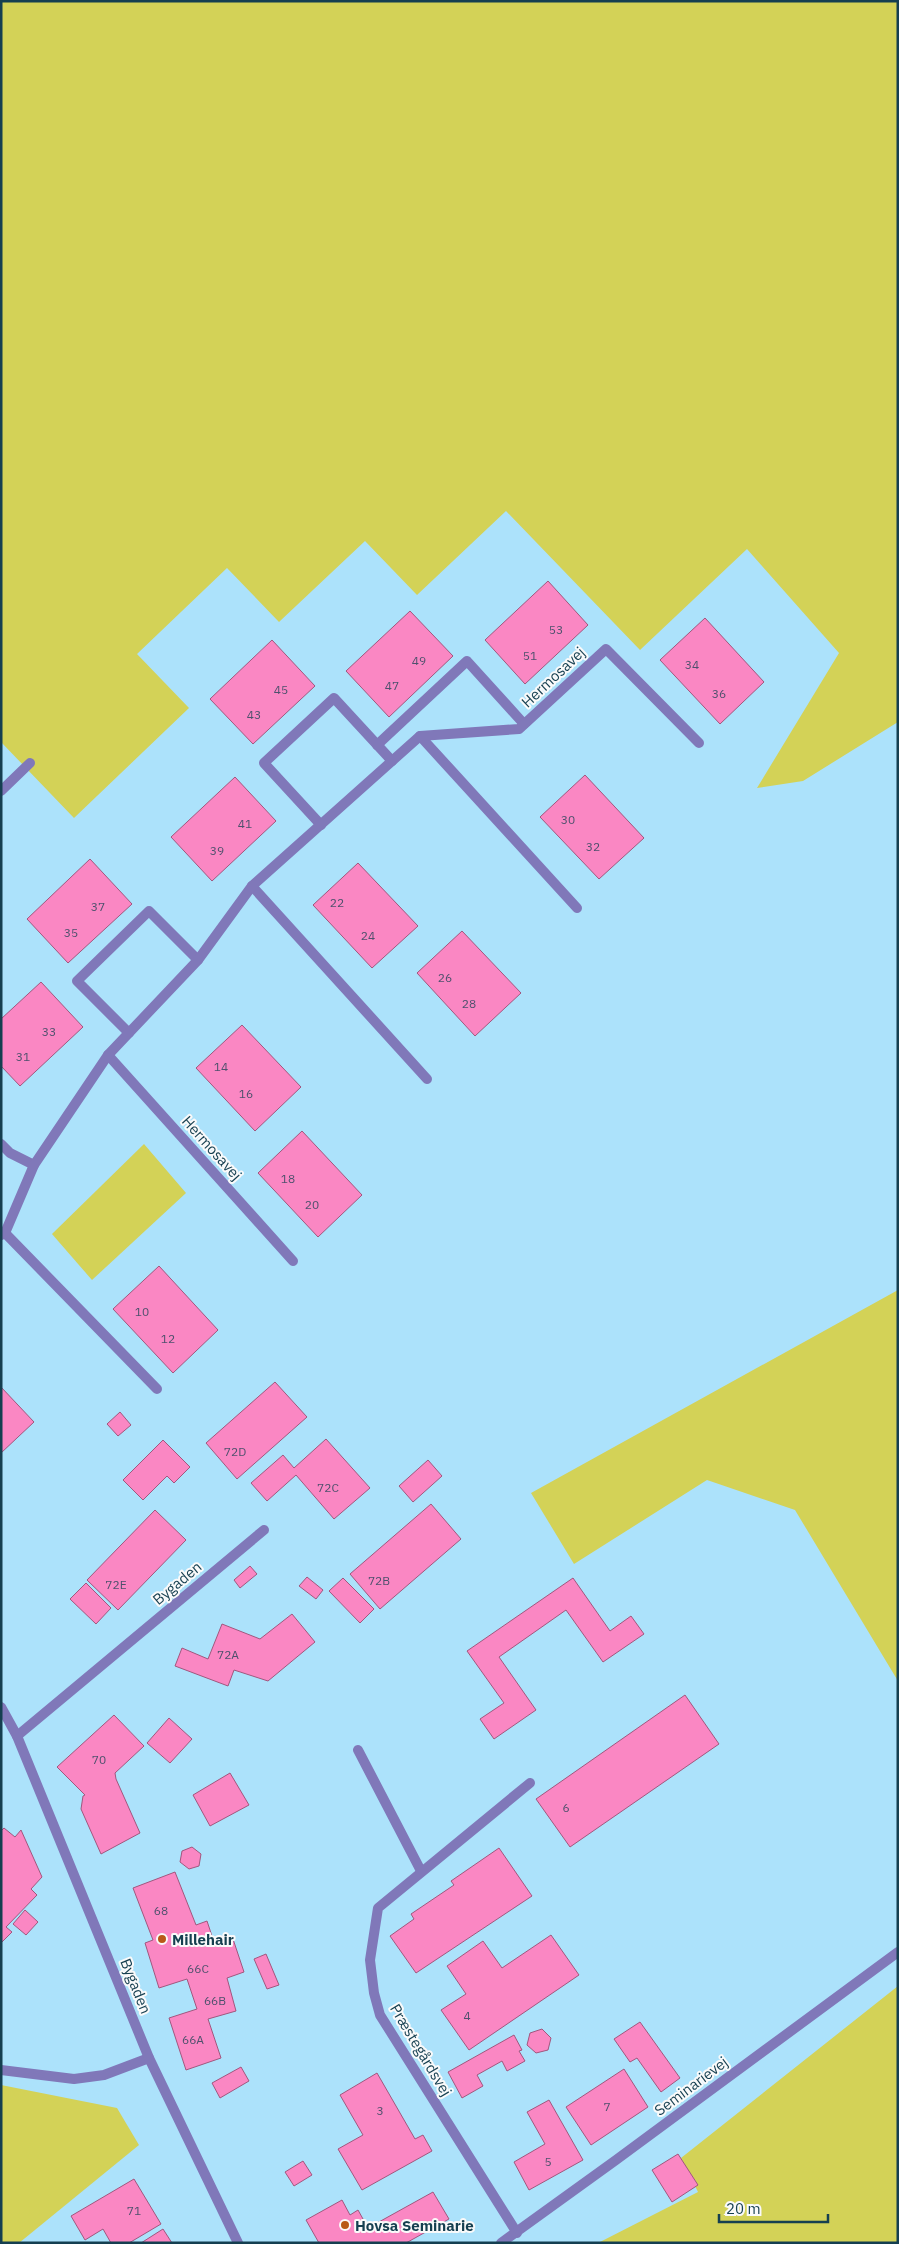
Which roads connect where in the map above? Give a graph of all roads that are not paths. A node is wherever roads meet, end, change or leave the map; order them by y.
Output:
1 (524, 724) junction
2 (420, 736) junction
3 (699, 743) dead end
4 (377, 745) junction
5 (392, 760) junction
6 (30, 763) dead end
7 (1, 792) edge
8 (320, 825) junction
9 (252, 886) junction
10 (577, 908) dead end
11 (198, 960) junction
12 (128, 1033) junction
13 (108, 1055) junction
14 (427, 1079) dead end
15 (1, 1144) edge
16 (34, 1165) junction
17 (3, 1234) edge
18 (293, 1261) dead end
19 (157, 1389) dead end
20 (264, 1530) dead end
21 (1, 1708) edge
22 (17, 1736) junction
23 (358, 1750) dead end
24 (530, 1783) dead end
25 (421, 1871) junction
26 (898, 1952) edge
27 (149, 2058) junction
28 (1, 2070) edge
29 (517, 2233) junction
30 (238, 2243) edge
31 (501, 2243) edge

1 - 2 street, Hermosavej
1 - 3 street, Hermosavej
1 - 4 street
2 - 5 street
2 - 10 street
4 - 5 street
4 - 8 street
5 - 8 street
6 - 7 street
8 - 9 street
9 - 11 street
9 - 14 street
11 - 12 street
11 - 12 street
12 - 13 street
13 - 16 street
13 - 18 street, Hermosavej
15 - 16 street
16 - 17 street
17 - 19 street
20 - 22 street, Bygaden
21 - 22 street, Bygaden
22 - 27 street, Bygaden
23 - 25 street
24 - 25 street, Præstegårdsvej
25 - 29 street, Præstegårdsvej
26 - 29 street, Seminarievej
27 - 28 street
27 - 30 street, Bygaden
29 - 31 street, Seminarievej

